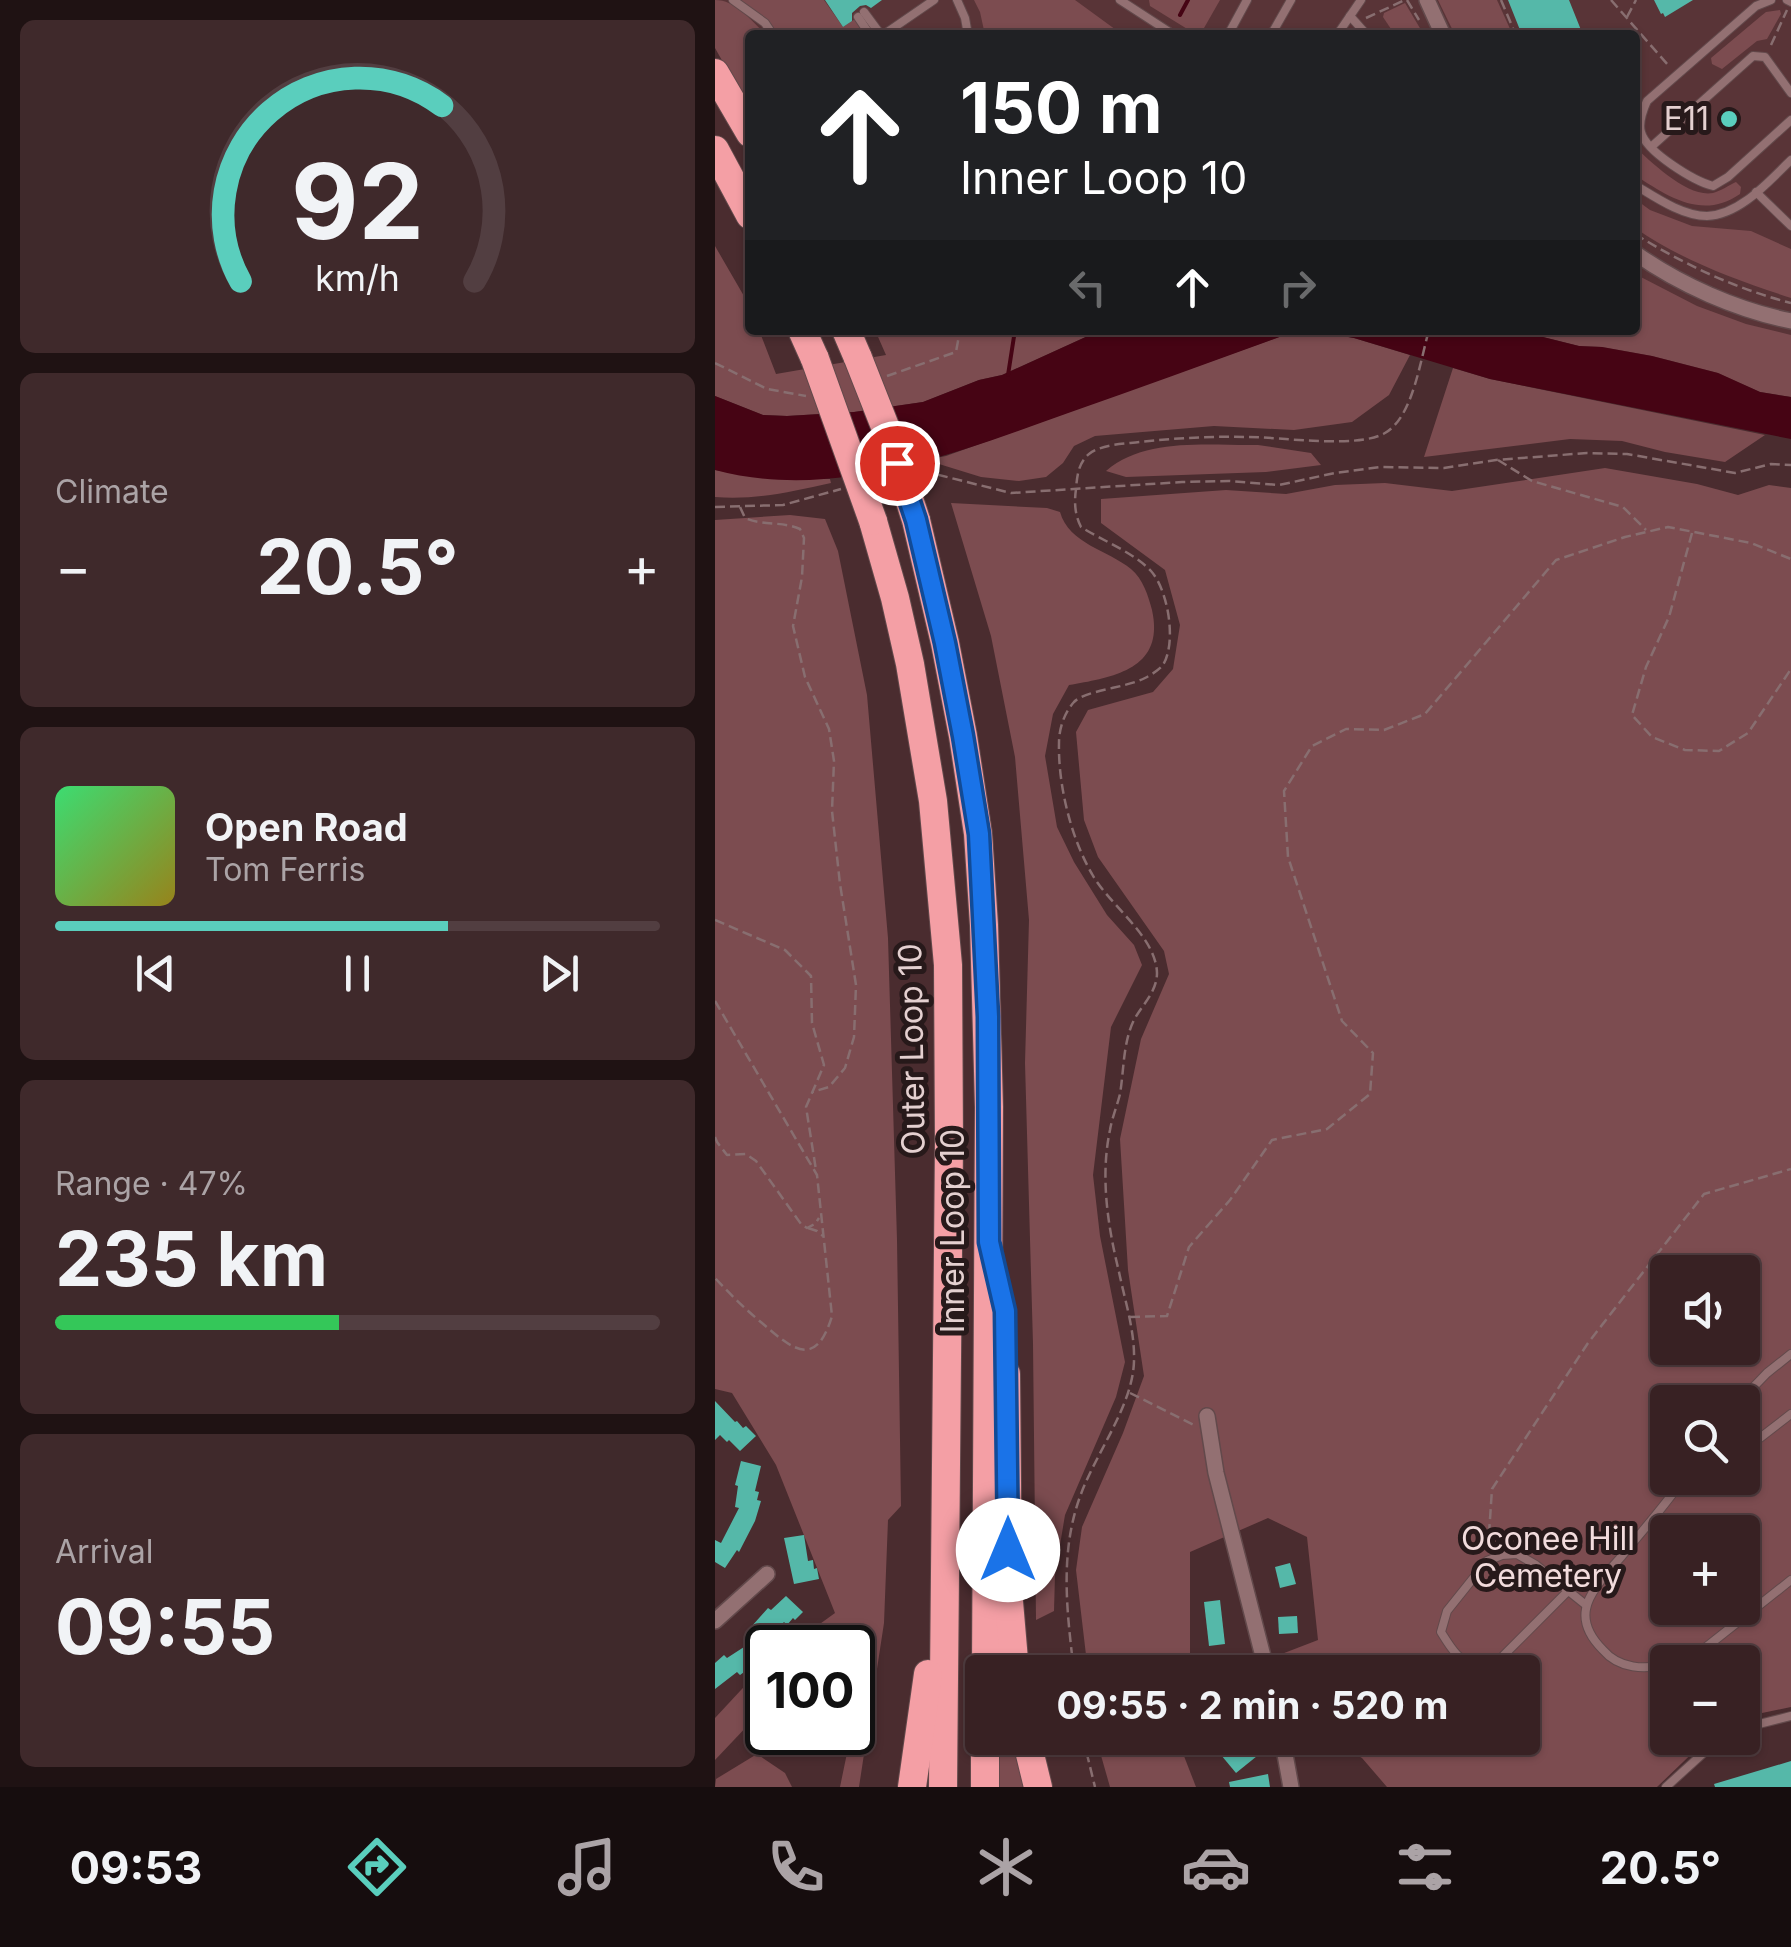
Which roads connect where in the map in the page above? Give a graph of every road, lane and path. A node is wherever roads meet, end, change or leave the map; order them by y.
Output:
1 (733, 0) edge
2 (934, 0) edge
3 (957, 0) edge
4 (1247, 0) edge
5 (1291, 0) edge
6 (1361, 0) edge
7 (1405, 0) edge
8 (1427, 0) edge
9 (1501, 0) edge
10 (1611, 0) edge
11 (1636, 0) edge
12 (1771, 0) edge
13 (1126, 2) edge
14 (1350, 16) junction
15 (1785, 16) dead end
16 (1627, 18) junction
17 (1365, 19) dead end
18 (770, 30) edge
19 (868, 30) edge
20 (877, 30) edge
21 (889, 30) edge
22 (967, 30) edge
23 (1167, 30) edge
24 (1230, 30) edge
25 (1274, 30) edge
26 (1340, 30) edge
27 (1363, 30) edge
28 (1441, 30) edge
29 (1512, 30) edge
30 (1638, 30) edge
31 (1640, 33) edge
32 (1771, 46) dead end
33 (1673, 70) dead end
34 (715, 73) edge
35 (1791, 93) edge
36 (1791, 120) edge
37 (1640, 122) edge
38 (745, 124) edge
39 (1640, 131) edge
40 (1651, 147) junction
41 (715, 150) edge
42 (1791, 160) edge
43 (1640, 188) edge
44 (1757, 192) junction
45 (745, 207) edge
46 (1791, 226) edge
47 (1640, 237) edge
48 (1640, 257) edge
49 (1791, 303) edge
50 (1791, 322) edge
51 (804, 335) edge
52 (848, 335) edge
53 (1428, 335) edge
54 (1497, 460) junction
55 (1791, 466) edge
56 (1075, 491) junction
57 (740, 507) dead end
58 (1647, 532) junction
59 (1692, 532) junction
60 (1791, 559) edge
61 (1791, 668) edge
62 (715, 920) edge
63 (715, 1000) edge
64 (812, 1092) junction
65 (715, 1137) edge
66 (1791, 1169) edge
67 (817, 1175) junction
68 (820, 1214) junction
69 (807, 1228) junction
70 (823, 1237) junction
71 (989, 1242) junction
72 (715, 1278) edge
73 (1129, 1317) junction
74 (1791, 1354) edge
75 (1755, 1385) edge
76 (1127, 1392) junction
77 (1791, 1414) edge
78 (1208, 1424) joint
79 (1760, 1438) edge
80 (1671, 1495) edge
81 (1487, 1560) junction
82 (767, 1574) dead end
83 (1791, 1580) edge
84 (944, 1584) junction
85 (1568, 1591) junction
86 (1586, 1605) junction
87 (715, 1621) edge
88 (1709, 1645) edge
89 (985, 1655) edge
90 (1014, 1655) edge
91 (1072, 1655) edge
92 (1263, 1655) edge
93 (1650, 1667) edge
94 (1791, 1716) edge
95 (1760, 1724) edge
96 (985, 1755) edge
97 (1031, 1755) edge
98 (1087, 1755) edge
99 (1285, 1755) edge
100 (1701, 1755) edge
101 (912, 1787) edge
102 (943, 1787) edge
103 (985, 1787) edge
104 (1038, 1787) edge
105 (1095, 1787) edge
106 (1291, 1787) edge
107 (1666, 1787) edge

1 - 18 lane
2 - 21 lane
3 - 22 lane
4 - 24 lane
5 - 25 lane
6 - 14 lane
7 - 17 path
8 - 28 street
9 - 29 path
10 - 16 path
11 - 16 path
12 - 37 lane
13 - 23 lane
14 - 26 lane
14 - 27 lane
15 - 32 path
16 - 30 path
19 - 20 lane
31 - 33 path
34 - 38 highway
35 - 40 lane
36 - 40 lane
39 - 40 lane
41 - 45 highway
42 - 44 lane
43 - 44 lane
44 - 46 lane
47 - 49 path
48 - 50 street
51 - 84 highway, Outer Loop 10, bridge
52 - 71 highway, Inner Loop 10, bridge
53 - 56 path
54 - 55 path
54 - 56 path
54 - 58 path
56 - 73 path
57 - 64 path
58 - 59 path
58 - 73 path
59 - 60 path
59 - 61 path
62 - 64 path
63 - 67 path
64 - 67 path
65 - 69 path
66 - 81 path
67 - 68 path
68 - 69 path
68 - 70 path
69 - 70 path
70 - 72 path
71 - 89 highway, Inner Loop 10
71 - 90 highway
73 - 76 path
74 - 75 lane
76 - 78 path
76 - 91 path
77 - 79 lane
78 - 92 street
80 - 86 lane
81 - 85 lane
81 - 85 lane
82 - 87 street
83 - 88 lane
84 - 101 highway
84 - 102 highway, Outer Loop 10
85 - 86 lane
86 - 93 lane
94 - 95 lane
96 - 103 highway
97 - 104 highway
98 - 105 path
99 - 106 street
100 - 107 lane

